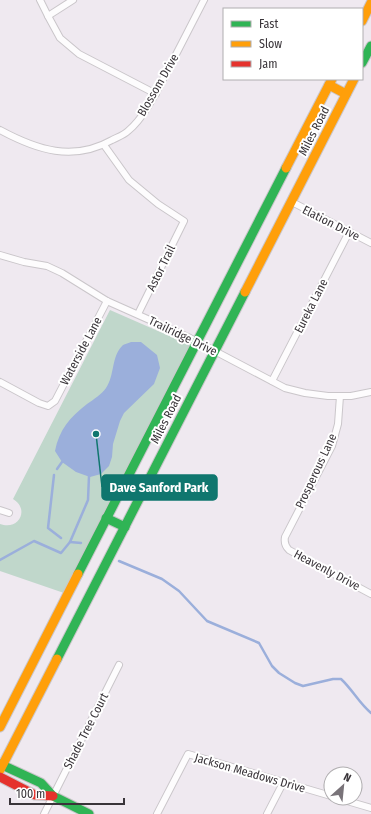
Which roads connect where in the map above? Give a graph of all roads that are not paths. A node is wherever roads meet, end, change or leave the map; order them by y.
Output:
1 (40, 0) edge
2 (73, 0) edge
3 (204, 0) edge
4 (371, 3) edge
5 (48, 16) junction
6 (363, 19) edge
7 (371, 46) edge
8 (363, 61) edge
9 (353, 80) edge
10 (331, 82) edge
11 (156, 94) junction
12 (346, 94) junction
13 (0, 130) edge
14 (104, 145) junction
15 (292, 202) junction
16 (349, 232) junction
17 (371, 243) edge
18 (0, 255) edge
19 (107, 301) junction
20 (138, 314) junction
21 (198, 342) junction
22 (214, 351) junction
23 (272, 381) junction
24 (0, 382) edge
25 (371, 392) edge
26 (340, 396) junction
27 (0, 510) edge
28 (9, 513) dead end
29 (106, 518) junction
30 (125, 527) junction
31 (285, 544) joint
32 (371, 594) edge
33 (119, 665) dead end
34 (0, 728) edge
35 (1, 766) edge
36 (0, 777) edge
37 (283, 783) junction
38 (323, 794) edge
39 (53, 796) junction
40 (44, 814) edge
41 (89, 814) edge
42 (157, 814) edge
43 (267, 814) edge

1 - 5 street
2 - 5 street
3 - 11 street, Blossom Drive
4 - 6 main road
5 - 11 street
7 - 8 main road
9 - 12 main road, Miles Road
10 - 12 main road
10 - 21 main road, Miles Road
11 - 14 street, Blossom Drive
12 - 15 main road, Miles Road
13 - 14 street, Blossom Drive
14 - 20 street, Astor Trail
15 - 16 street, Elation Drive
15 - 22 main road, Miles Road
16 - 17 street, Elation Drive
16 - 23 street, Eureka Lane
18 - 19 street, Trailridge Drive
19 - 20 street, Trailridge Drive
19 - 24 street, Waterside Lane
20 - 21 street, Trailridge Drive
21 - 22 street, Trailridge Drive
21 - 29 main road, Miles Road
22 - 23 street, Trailridge Drive
22 - 30 main road, Miles Road
23 - 26 street, Trailridge Drive
25 - 26 street, Trailridge Drive
26 - 31 street, Prosperous Lane
27 - 28 street
29 - 30 main road
29 - 34 main road, Miles Road
30 - 35 main road, Miles Road
31 - 32 street, Heavenly Drive
33 - 39 street, Shade Tree Court
35 - 39 main road
36 - 39 main road
37 - 38 street, Jackson Meadows Drive
37 - 42 street, Jackson Meadows Drive
37 - 43 street
39 - 40 street, Shade Tree Court
39 - 41 main road

